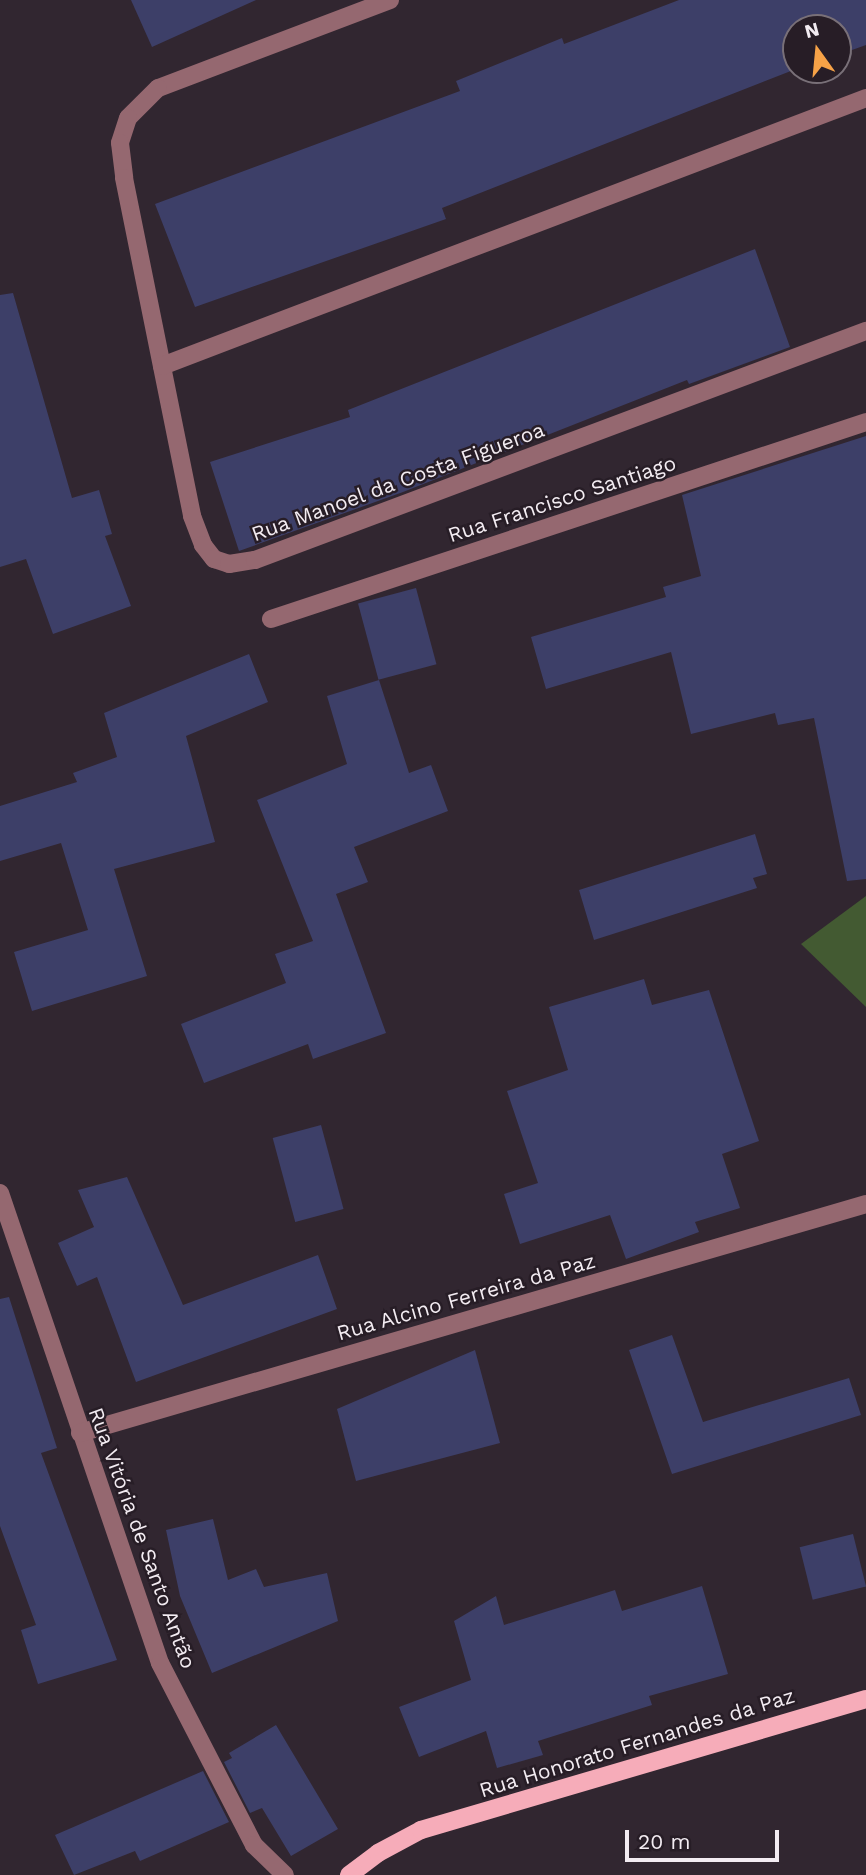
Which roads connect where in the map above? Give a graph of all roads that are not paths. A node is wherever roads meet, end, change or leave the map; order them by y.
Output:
1 (390, 0) edge
2 (866, 98) edge
3 (866, 331) edge
4 (162, 366) junction
5 (866, 422) edge
6 (271, 619) dead end
7 (0, 1194) edge
8 (866, 1204) edge
9 (79, 1433) junction
10 (866, 1699) edge
11 (285, 1875) edge
12 (349, 1875) edge

1 - 4 street, Rua Manoel da Costa Figueroa
2 - 4 street
3 - 4 street, Rua Manoel da Costa Figueroa
5 - 6 street, Rua Francisco Santiago
7 - 9 street, Rua Vitória de Santo Antão
8 - 9 street, Rua Alcino Ferreira da Paz
9 - 11 street, Rua Vitória de Santo Antão
10 - 12 main road, Rua Honorato Fernandes da Paz

